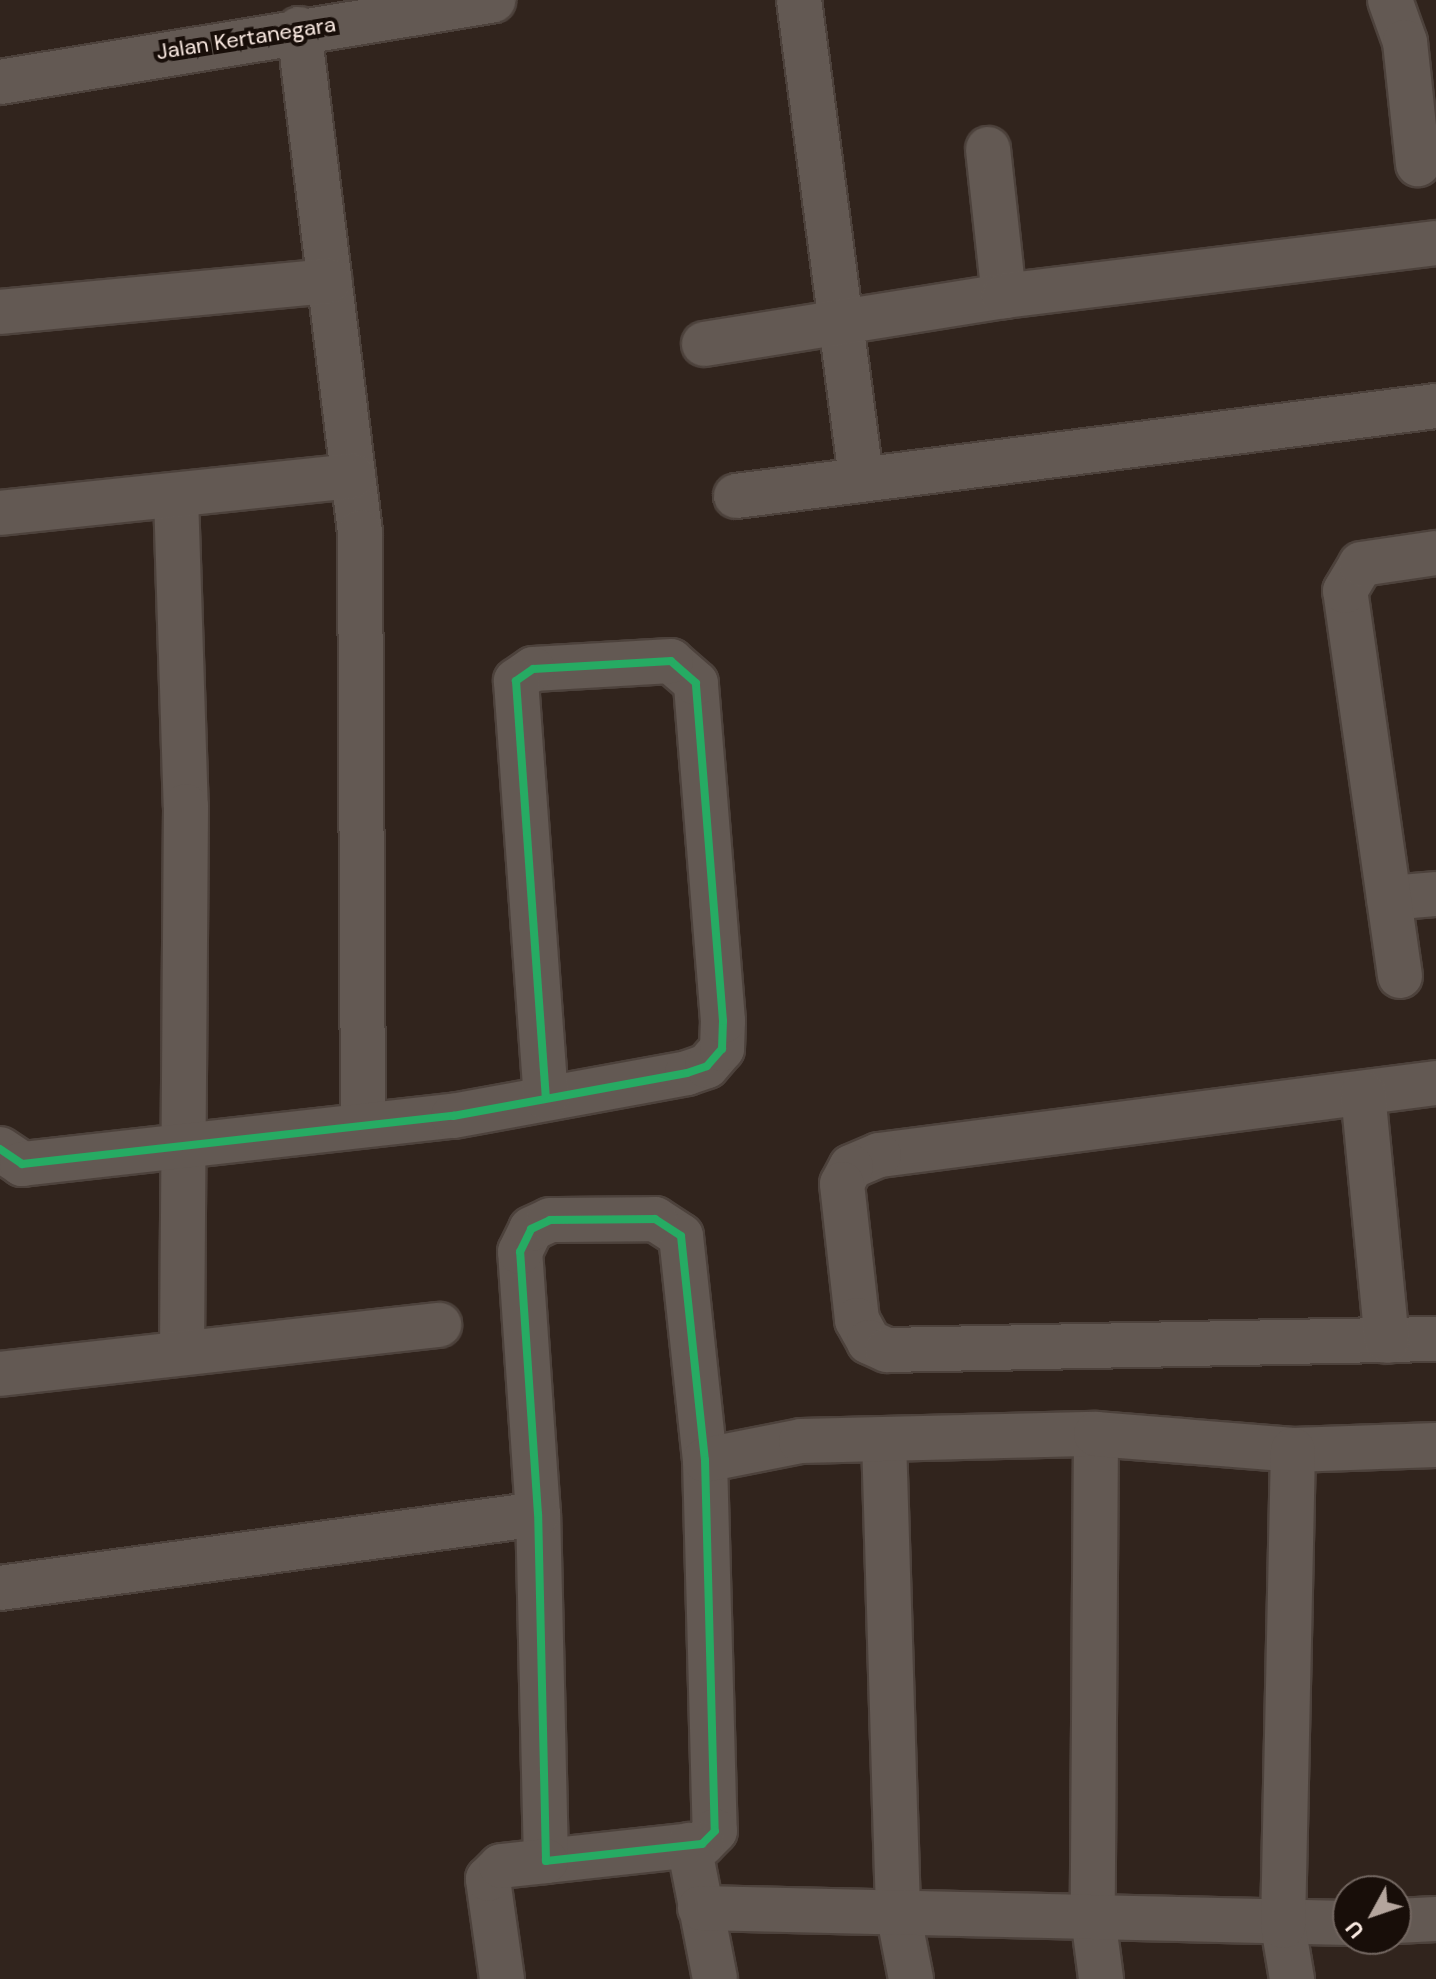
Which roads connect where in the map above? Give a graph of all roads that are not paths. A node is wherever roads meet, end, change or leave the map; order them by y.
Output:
1 (493, 0) edge
2 (799, 0) edge
3 (1390, 0) edge
4 (418, 5) edge
5 (299, 29) junction
6 (0, 82) edge
7 (988, 149) dead end
8 (1418, 164) dead end
9 (1436, 243) edge
10 (330, 281) junction
11 (1004, 296) junction
12 (0, 312) edge
13 (845, 325) junction
14 (704, 344) dead end
15 (1436, 406) edge
16 (353, 476) junction
17 (861, 480) junction
18 (176, 496) junction
19 (736, 496) dead end
20 (0, 513) edge
21 (1436, 553) edge
22 (1436, 894) edge
23 (1389, 898) junction
24 (1400, 976) dead end
25 (1436, 1083) edge
26 (1363, 1093) junction
27 (546, 1098) junction
28 (363, 1124) junction
29 (182, 1146) junction
30 (0, 1149) edge
31 (439, 1325) dead end
32 (1436, 1339) edge
33 (1387, 1341) junction
34 (182, 1352) junction
35 (0, 1374) edge
36 (1096, 1434) junction
37 (884, 1439) junction
38 (1436, 1445) edge
39 (1293, 1450) junction
40 (705, 1460) junction
41 (538, 1514) junction
42 (0, 1588) edge
43 (689, 1845) junction
44 (546, 1861) junction
45 (700, 1908) junction
46 (898, 1912) junction
47 (1093, 1917) junction
48 (1436, 1919) edge
49 (1412, 1920) edge
50 (1332, 1924) edge
51 (1283, 1926) junction
52 (502, 1979) edge
53 (715, 1979) edge
54 (911, 1979) edge
55 (1101, 1979) edge
56 (1292, 1979) edge

1 - 4 street, Jalan Kertanegara
2 - 13 street
3 - 8 street
4 - 5 street, Jalan Kertanegara
5 - 6 street, Jalan Kertanegara
5 - 10 street
7 - 11 street
9 - 11 street
10 - 12 street
10 - 16 street
11 - 13 street
13 - 14 street
13 - 17 street
15 - 17 street
16 - 18 street
16 - 28 street
17 - 19 street
18 - 20 street
18 - 29 street
21 - 23 street
22 - 23 street
23 - 24 street
25 - 26 street
26 - 33 street
26 - 33 street
27 - 27 street
27 - 28 street
28 - 29 street
29 - 30 street
29 - 34 street
31 - 34 street
32 - 33 street
34 - 35 street
36 - 37 street
36 - 39 street
36 - 47 street
37 - 40 street
37 - 46 street
38 - 39 street
39 - 51 street
40 - 41 street
40 - 43 street
41 - 42 street
41 - 44 street
43 - 44 street
43 - 45 street
44 - 52 street
45 - 46 street
45 - 53 street
46 - 47 street
46 - 54 street
47 - 51 street
47 - 55 street
48 - 49 street
50 - 51 street
51 - 56 street

